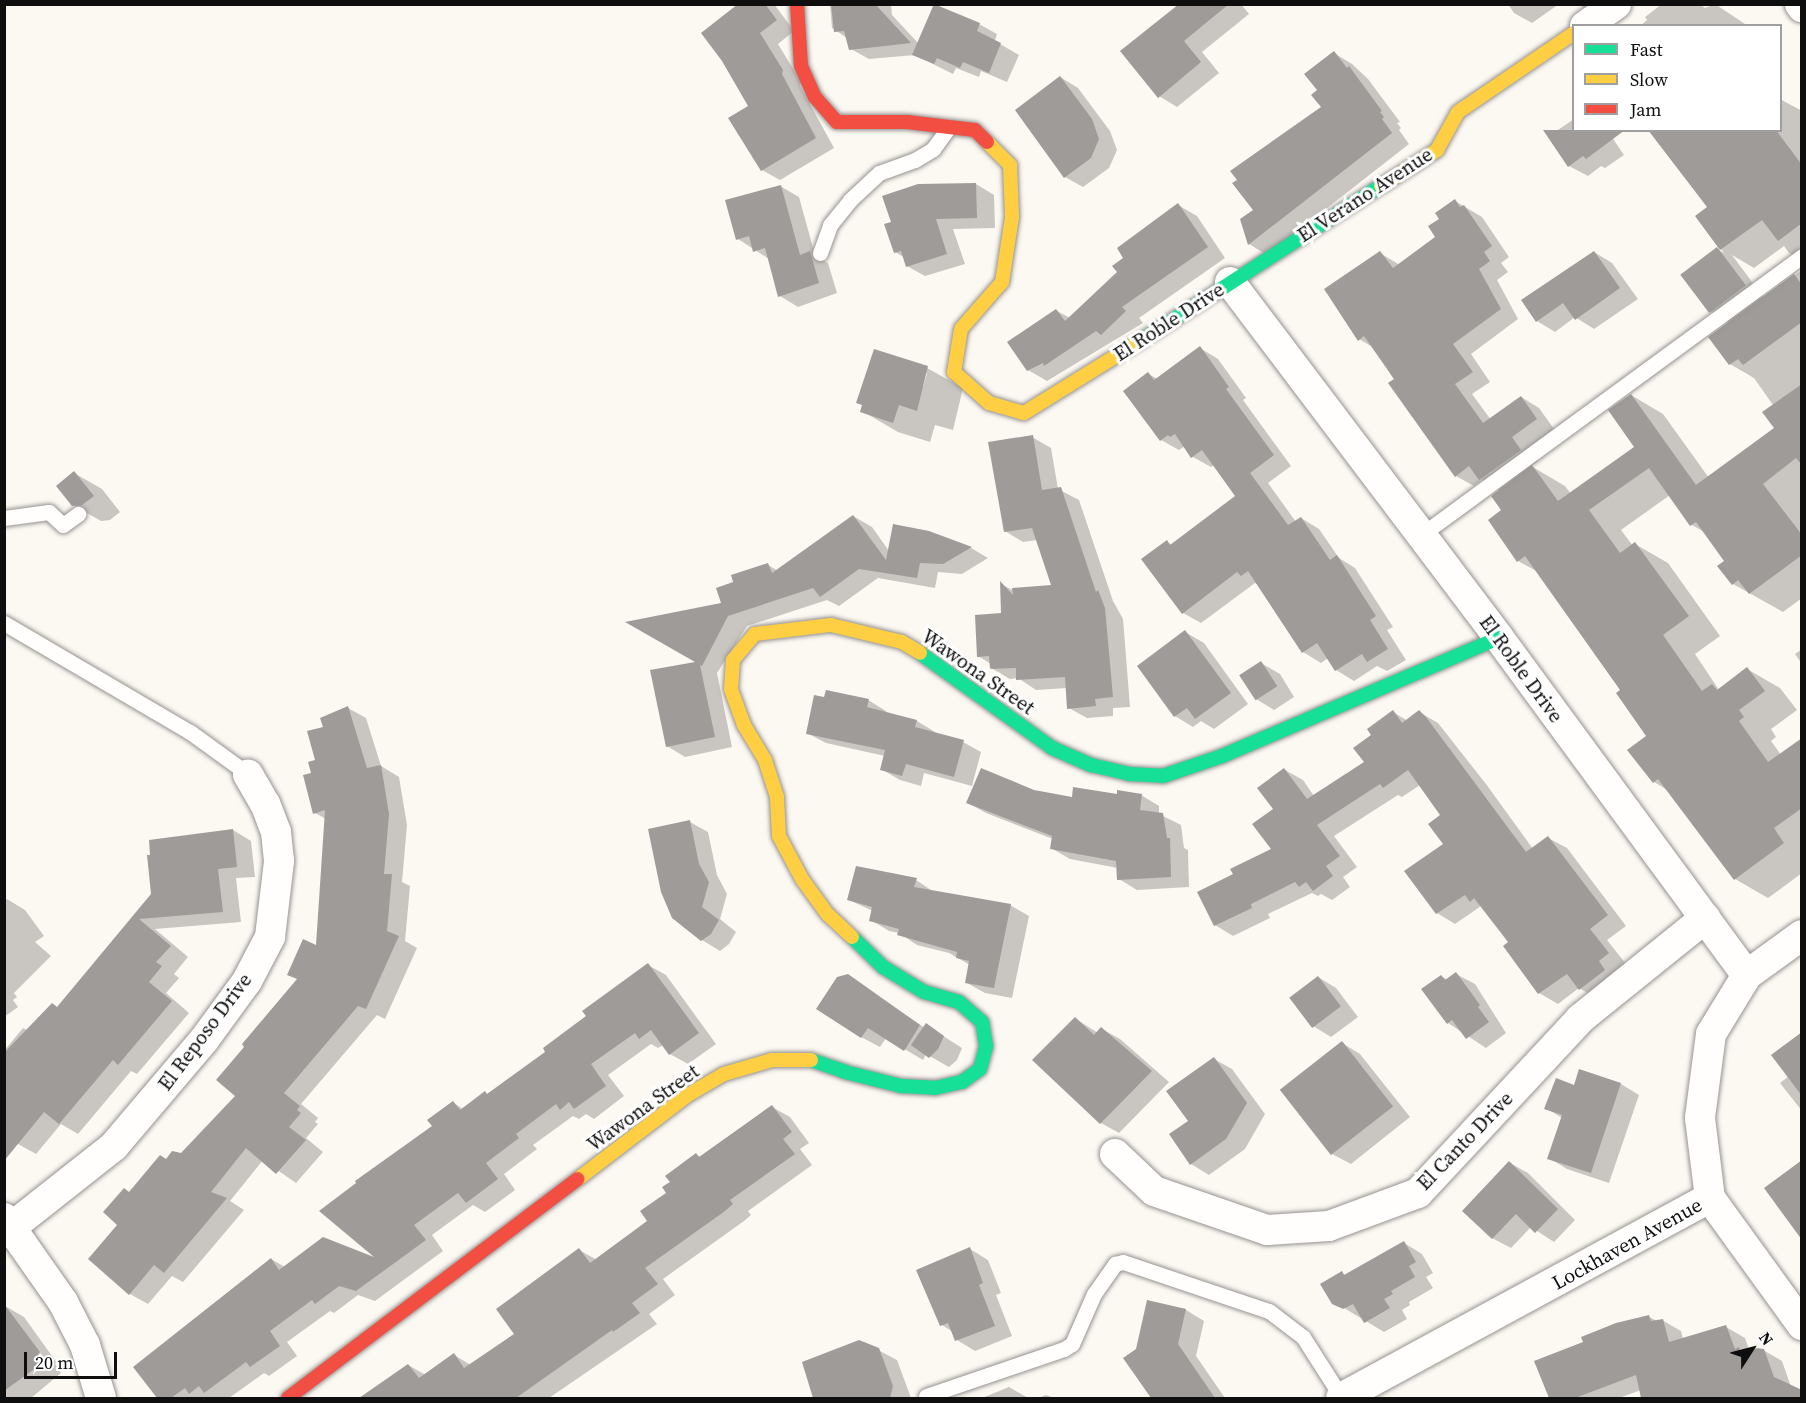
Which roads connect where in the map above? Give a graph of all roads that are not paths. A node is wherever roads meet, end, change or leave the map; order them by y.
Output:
1 (797, 4) edge
2 (1616, 4) edge
3 (1588, 24) edge
4 (1572, 34) edge
5 (949, 127) junction
6 (820, 253) dead end
7 (1802, 256) edge
8 (1230, 282) junction
9 (78, 514) dead end
10 (4, 518) edge
11 (1421, 536) junction
12 (4, 623) edge
13 (1499, 638) junction
14 (248, 774) joint
15 (1705, 918) junction
16 (1802, 935) edge
17 (1747, 975) junction
18 (1115, 1154) dead end
19 (1710, 1198) junction
20 (7, 1226) edge
21 (1802, 1325) edge
22 (927, 1396) dead end
23 (101, 1398) edge
24 (288, 1398) edge
25 (1341, 1398) edge

1 - 5 street, El Roble Drive
2 - 3 street
4 - 8 street, El Verano Avenue
5 - 6 lane
5 - 8 street, El Roble Drive
7 - 11 lane
8 - 11 street, El Roble Drive
9 - 10 lane
11 - 13 street, El Roble Drive
12 - 14 lane
13 - 15 street, El Roble Drive
13 - 24 street, Wawona Street
14 - 20 street, El Reposo Drive
15 - 17 street, El Roble Drive
15 - 18 street, El Canto Drive
16 - 17 street, Lockhaven Avenue
17 - 19 street, Lockhaven Avenue
19 - 21 street
19 - 25 street, Lockhaven Avenue
20 - 23 street
22 - 25 lane

